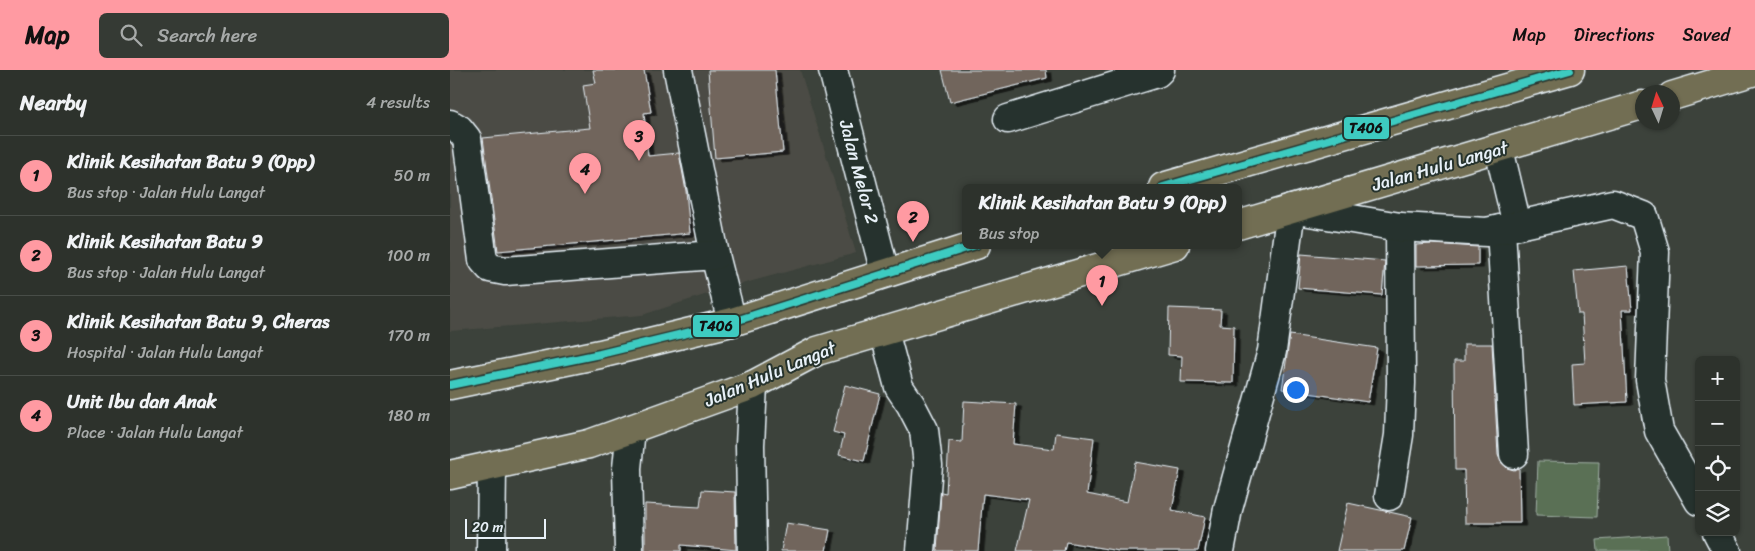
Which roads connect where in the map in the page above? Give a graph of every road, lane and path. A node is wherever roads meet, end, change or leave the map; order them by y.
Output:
1 (678, 70) edge
2 (833, 70) edge
3 (1570, 70) edge
4 (1158, 71) edge
5 (1755, 71) edge
6 (1680, 94) edge
7 (1635, 107) edge
8 (1008, 119) dead end
9 (450, 124) edge
10 (1499, 149) junction
11 (1173, 184) edge
12 (1291, 209) junction
13 (1242, 224) edge
14 (1400, 227) junction
15 (1509, 227) junction
16 (963, 249) edge
17 (1162, 249) edge
18 (715, 255) junction
19 (885, 273) junction
20 (732, 322) junction
21 (884, 331) junction
22 (450, 385) edge
23 (752, 385) junction
24 (631, 429) junction
25 (1514, 454) dead end
26 (492, 466) junction
27 (450, 475) edge
28 (1695, 494) edge
29 (1389, 496) dead end
30 (1719, 536) edge
31 (491, 551) edge
32 (629, 551) edge
33 (752, 551) edge
34 (921, 551) edge
35 (1220, 551) edge
36 (1728, 551) edge

1 - 18 street
2 - 19 street, Jalan Melor 2
3 - 11 main road
4 - 8 street
5 - 6 main road
7 - 10 main road, Jalan Hulu Langat
9 - 18 street
10 - 12 main road, Jalan Hulu Langat
10 - 15 street
12 - 13 main road, Jalan Hulu Langat
12 - 14 street
12 - 35 street
14 - 15 street
14 - 29 street
15 - 25 street
15 - 28 street
16 - 19 main road
17 - 21 main road, Jalan Hulu Langat
18 - 20 street
19 - 20 main road
20 - 22 main road
21 - 23 main road, Jalan Hulu Langat
21 - 34 street
23 - 24 main road, Jalan Hulu Langat
23 - 33 street
24 - 26 main road, Jalan Hulu Langat
24 - 32 street
26 - 27 main road, Jalan Hulu Langat
26 - 31 street
30 - 36 street

